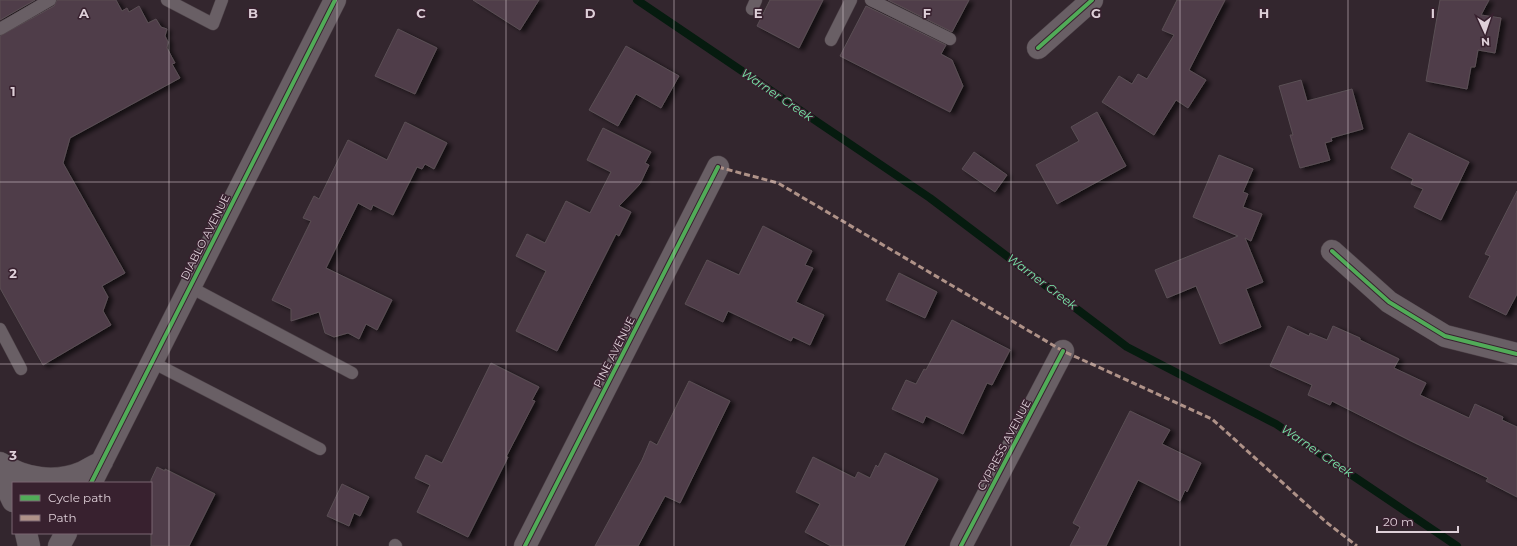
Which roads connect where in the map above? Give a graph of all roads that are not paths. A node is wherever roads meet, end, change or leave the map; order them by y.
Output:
1 (50, 0) edge
2 (167, 0) edge
3 (222, 0) edge
4 (851, 0) edge
5 (870, 0) edge
6 (1092, 0) edge
7 (330, 1) edge
8 (0, 29) edge
9 (950, 39) dead end
10 (831, 40) dead end
11 (1038, 48) dead end
12 (718, 167) dead end
13 (1332, 250) dead end
14 (190, 287) junction
15 (0, 329) edge
16 (1063, 351) dead end
17 (1517, 354) edge
18 (152, 362) junction
19 (21, 369) dead end
20 (352, 373) dead end
21 (320, 450) dead end
22 (102, 462) junction
23 (0, 463) edge
24 (0, 474) edge
25 (92, 482) edge
26 (12, 499) edge
27 (26, 534) edge
28 (65, 534) edge
29 (29, 546) edge
30 (59, 546) edge
31 (525, 546) edge
32 (961, 546) edge

1 - 8 lane
2 - 3 lane
4 - 10 lane
5 - 9 lane
6 - 11 street
7 - 14 street, DIABLO AVENUE
12 - 31 street, PINE AVENUE
13 - 17 street
14 - 18 street, DIABLO AVENUE
14 - 20 lane
15 - 19 lane
16 - 32 street, CYPRESS AVENUE
18 - 21 lane
18 - 22 street, DIABLO AVENUE
22 - 23 street
22 - 25 street, DIABLO AVENUE
24 - 26 street
27 - 29 street
28 - 30 street

